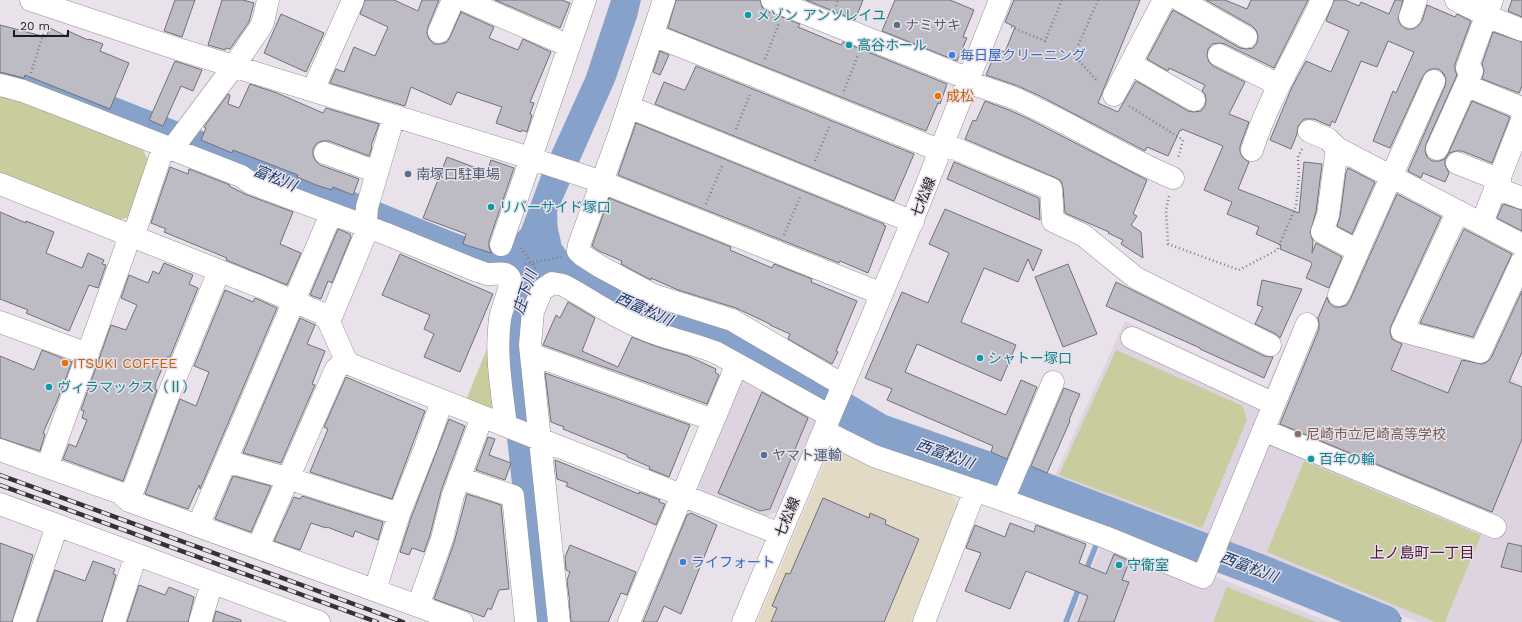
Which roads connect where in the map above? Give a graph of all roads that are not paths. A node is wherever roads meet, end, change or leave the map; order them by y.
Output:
1 (268, 0) edge
2 (353, 0) edge
3 (453, 0) edge
4 (464, 0) edge
5 (585, 0) edge
6 (664, 0) edge
7 (1164, 0) edge
8 (1180, 0) edge
9 (1322, 0) edge
10 (1456, 0) edge
11 (45, 3) edge
12 (779, 3) edge
13 (1489, 7) edge
14 (997, 8) edge
15 (1522, 30) edge
16 (439, 32) dead end
17 (652, 36) junction
18 (1246, 37) dead end
19 (569, 46) junction
20 (1219, 55) dead end
21 (1131, 64) junction
22 (234, 66) junction
23 (968, 81) junction
24 (1434, 81) dead end
25 (0, 85) edge
26 (1279, 85) junction
27 (313, 90) junction
28 (1477, 90) dead end
29 (1114, 95) dead end
30 (1194, 100) dead end
31 (628, 107) junction
32 (1522, 108) edge
33 (394, 116) junction
34 (1522, 120) edge
35 (1310, 131) road end
36 (173, 144) junction
37 (942, 147) junction
38 (1337, 148) junction
39 (1437, 149) dead end
40 (1252, 150) dead end
41 (325, 153) dead end
42 (534, 159) junction
43 (1457, 163) dead end
44 (377, 172) junction
45 (1392, 176) junction
46 (1173, 178) road end
47 (597, 180) junction
48 (0, 184) edge
49 (1498, 184) junction
50 (1522, 198) edge
51 (1458, 211) junction
52 (331, 214) junction
53 (366, 219) junction
54 (913, 222) junction
55 (1482, 223) junction
56 (131, 236) junction
57 (1522, 244) edge
58 (511, 245) road end
59 (1358, 251) junction
60 (1522, 260) edge
61 (219, 271) junction
62 (882, 294) junction
63 (1339, 295) dead end
64 (293, 301) junction
65 (0, 322) edge
66 (329, 322) junction
67 (1307, 324) dead end
68 (1132, 338) dead end
69 (1270, 345) dead end
70 (88, 354) junction
71 (531, 354) junction
72 (346, 361) junction
73 (737, 364) junction
74 (1053, 382) dead end
75 (842, 388) junction
76 (442, 401) junction
77 (1274, 404) junction
78 (482, 416) junction
79 (713, 420) junction
80 (829, 420) junction
81 (508, 427) junction
82 (1263, 430) junction
83 (537, 438) junction
84 (0, 450) edge
85 (226, 461) junction
86 (48, 467) junction
87 (287, 478) junction
88 (459, 478) junction
89 (975, 490) junction
90 (681, 495) junction
91 (1005, 495) junction
92 (129, 501) junction
93 (0, 504) edge
94 (399, 514) junction
95 (57, 526) junction
96 (198, 526) junction
97 (1495, 527) dead end
98 (780, 534) junction
99 (258, 547) junction
100 (136, 555) junction
101 (212, 583) junction
102 (374, 590) junction
103 (418, 606) junction
104 (24, 622) edge
105 (114, 622) edge
106 (200, 622) edge
107 (319, 622) edge
108 (462, 622) edge
109 (526, 622) edge
110 (559, 622) edge
111 (629, 622) edge
112 (743, 622) edge
113 (924, 622) edge

1 - 22 street
2 - 27 street
3 - 16 street
4 - 19 street
5 - 19 street
6 - 17 street
7 - 21 street
8 - 18 street
9 - 26 street
10 - 13 street
11 - 22 street
12 - 23 street
13 - 15 street
13 - 39 street
14 - 23 street, 七松線
17 - 31 street
17 - 37 street
19 - 42 street
20 - 26 street
21 - 29 street
21 - 30 street
22 - 27 street
22 - 36 street
23 - 37 street, 七松線
23 - 46 street
24 - 45 street
25 - 36 street
26 - 40 street
27 - 33 street
28 - 32 street
31 - 47 street
31 - 54 street
33 - 42 street
33 - 44 street
34 - 49 street
35 - 38 street
36 - 52 street
36 - 56 street
37 - 54 street, 七松線
37 - 69 street
38 - 45 street
38 - 59 street
41 - 44 street
42 - 47 street
42 - 58 street
43 - 49 street
44 - 53 street
45 - 51 street
45 - 59 street
47 - 62 street
47 - 75 street
48 - 56 street
49 - 50 street
49 - 55 street
51 - 55 street
51 - 60 street
52 - 53 street
52 - 64 street
53 - 66 street
53 - 81 street
54 - 62 street, 七松線
55 - 57 street
56 - 61 street
56 - 70 street
59 - 63 street
61 - 64 street
61 - 92 street
62 - 75 street, 七松線
64 - 66 street
64 - 85 street
65 - 70 street
66 - 72 street
67 - 77 street
68 - 77 street
70 - 86 street
71 - 73 street
71 - 79 street
71 - 83 street
72 - 76 street
72 - 87 street
73 - 79 street
73 - 80 street
74 - 91 street
75 - 80 street, 七松線
76 - 78 street
76 - 94 street
77 - 82 street
78 - 81 street
78 - 88 street
79 - 90 street
80 - 89 street
80 - 98 street, 七松線
81 - 83 street
82 - 91 street
82 - 97 street
83 - 90 street
83 - 110 street
84 - 86 street
85 - 87 street
85 - 96 street
86 - 92 street
87 - 94 street
87 - 99 street
88 - 103 street
88 - 109 street
89 - 91 street
89 - 113 street
90 - 98 street
90 - 111 street
92 - 96 street
93 - 95 street
94 - 102 street
95 - 100 street
95 - 104 street
96 - 99 street
98 - 112 street, 七松線
99 - 102 street
100 - 101 street
100 - 105 street
101 - 106 street
101 - 107 street
102 - 103 street
103 - 108 street

